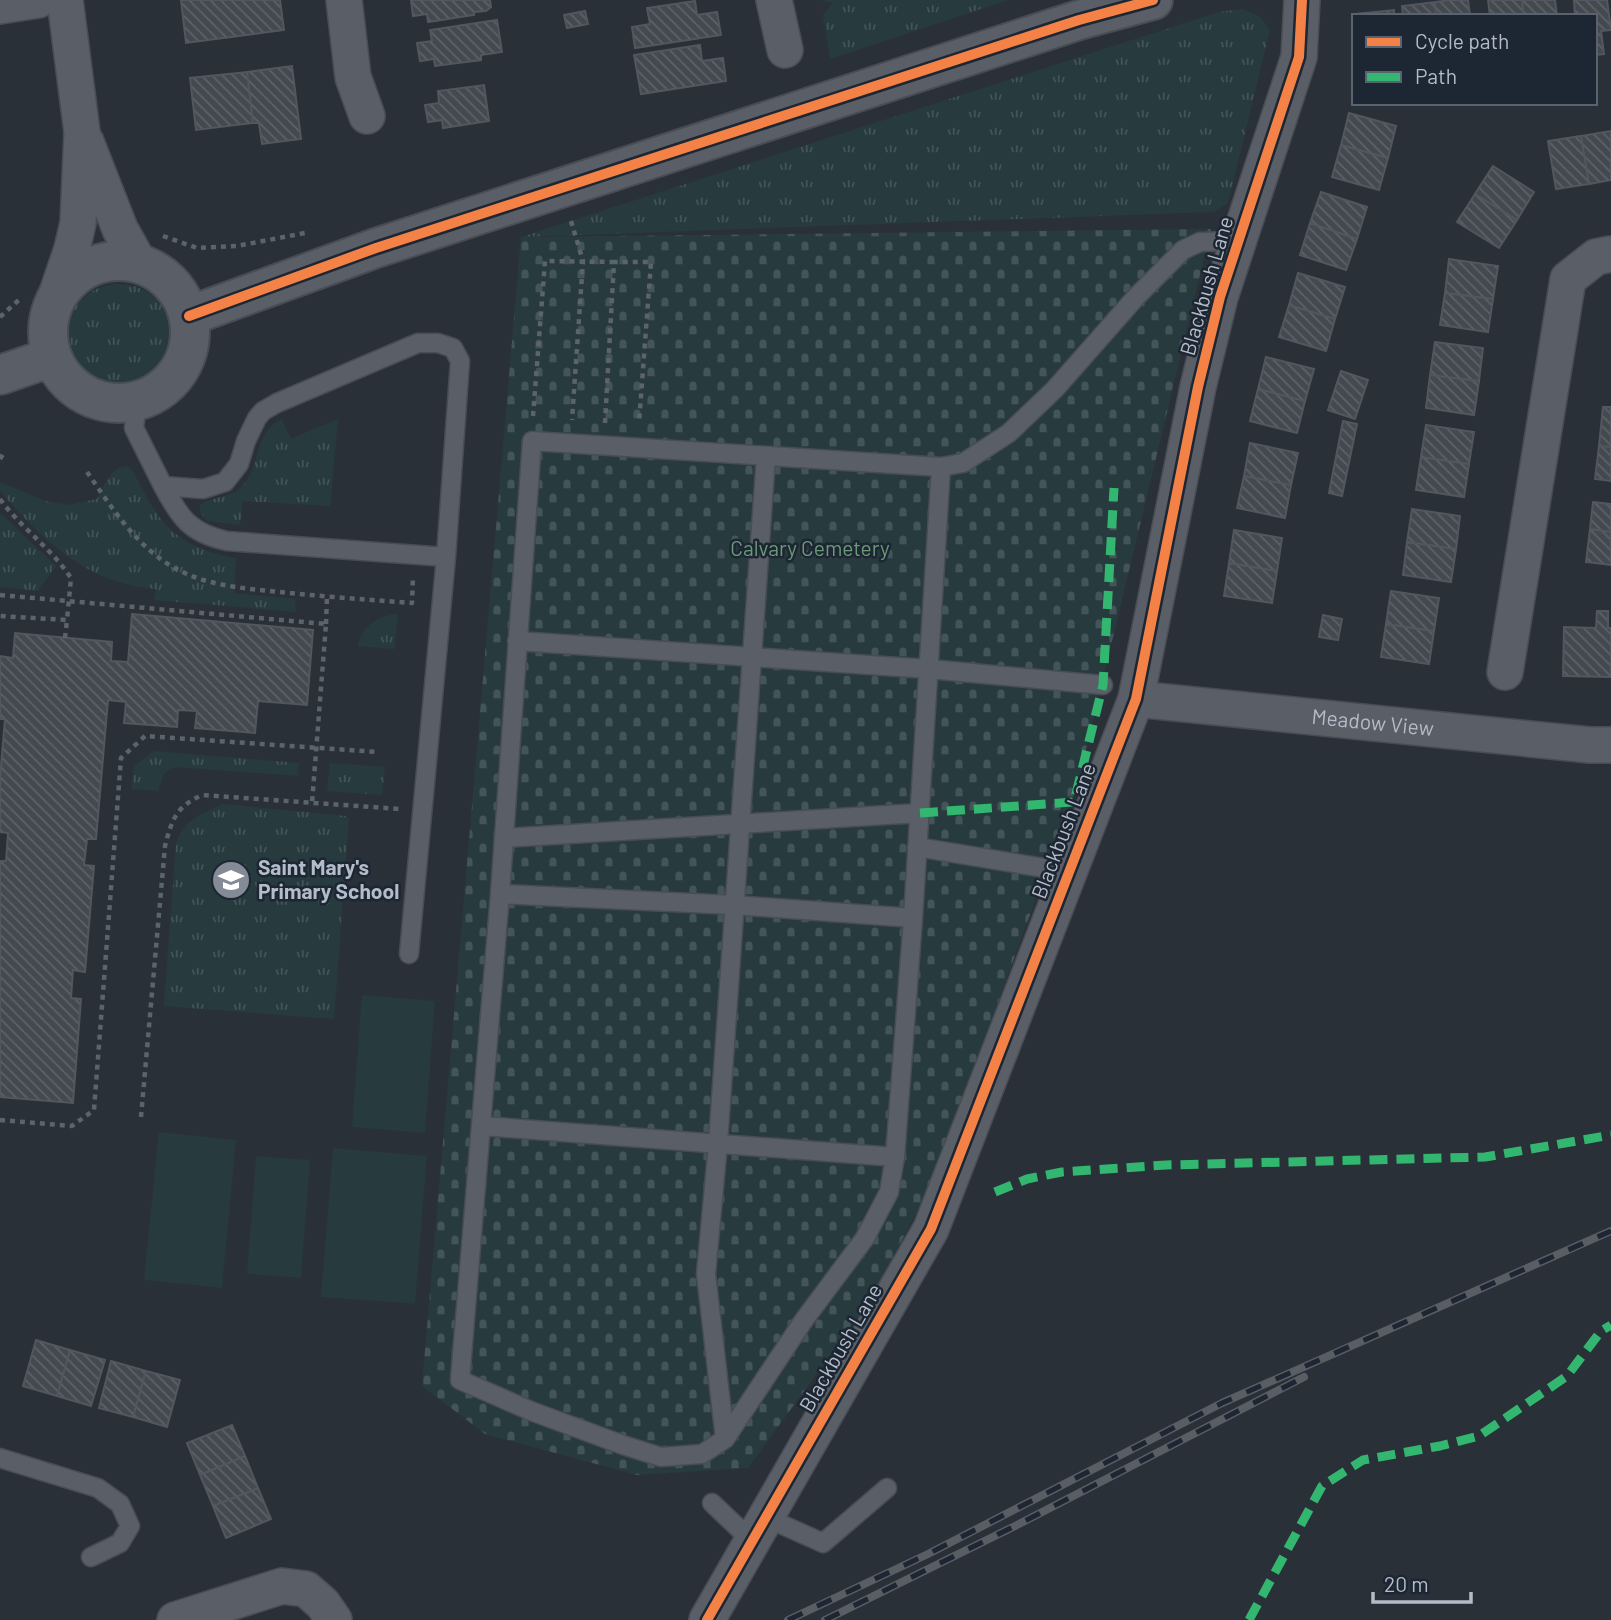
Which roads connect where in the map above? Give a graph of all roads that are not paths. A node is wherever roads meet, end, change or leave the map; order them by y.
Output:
1 (38, 0) edge
2 (65, 0) edge
3 (344, 0) edge
4 (774, 0) edge
5 (1153, 0) edge
6 (1302, 0) edge
7 (0, 6) edge
8 (1076, 10) edge
9 (785, 50) dead end
10 (367, 116) dead end
11 (82, 132) junction
12 (1238, 241) junction
13 (1611, 254) edge
14 (139, 263) junction
15 (41, 295) junction
16 (189, 316) junction
17 (52, 358) junction
18 (0, 375) edge
19 (136, 402) junction
20 (766, 456) junction
21 (941, 467) junction
22 (163, 486) junction
23 (446, 557) junction
24 (517, 641) junction
25 (751, 658) junction
26 (929, 669) junction
27 (1505, 672) dead end
28 (1102, 685) dead end
29 (1136, 699) junction
30 (1611, 745) edge
31 (920, 813) junction
32 (740, 824) junction
33 (504, 838) junction
34 (917, 848) junction
35 (1069, 873) junction
36 (500, 894) junction
37 (734, 905) junction
38 (913, 918) junction
39 (409, 954) dead end
40 (482, 1126) junction
41 (718, 1143) junction
42 (895, 1157) junction
43 (725, 1439) junction
44 (0, 1458) edge
45 (887, 1488) dead end
46 (712, 1503) dead end
47 (759, 1529) junction
48 (91, 1558) dead end
49 (175, 1620) edge
50 (334, 1620) edge
51 (707, 1620) edge

1 - 7 street
2 - 11 street
3 - 10 street
4 - 9 street
5 - 8 street
6 - 12 street, Blackbush Lane
8 - 16 street
11 - 14 street
11 - 15 street
12 - 21 lane
12 - 29 street, Blackbush Lane
13 - 27 street
14 - 15 street
14 - 16 street
15 - 17 street
16 - 19 street
17 - 18 street
17 - 19 street
19 - 22 lane
20 - 21 lane
20 - 24 lane
20 - 25 lane
21 - 26 lane
22 - 23 lane
22 - 23 lane
23 - 39 lane
24 - 25 lane
24 - 33 lane
25 - 26 lane
25 - 32 lane
26 - 28 lane
26 - 31 lane
29 - 30 street, Meadow View
29 - 35 street, Blackbush Lane
31 - 32 lane
31 - 34 lane
32 - 33 lane
32 - 37 lane
33 - 36 lane
34 - 35 lane
34 - 38 lane
35 - 47 street, Blackbush Lane
36 - 37 lane
36 - 40 lane
37 - 38 lane
37 - 41 lane
38 - 42 lane
40 - 41 lane
40 - 43 lane
41 - 42 lane
41 - 43 lane
42 - 43 lane
44 - 48 lane
45 - 47 lane
46 - 47 lane
47 - 51 street, Blackbush Lane
49 - 50 street

